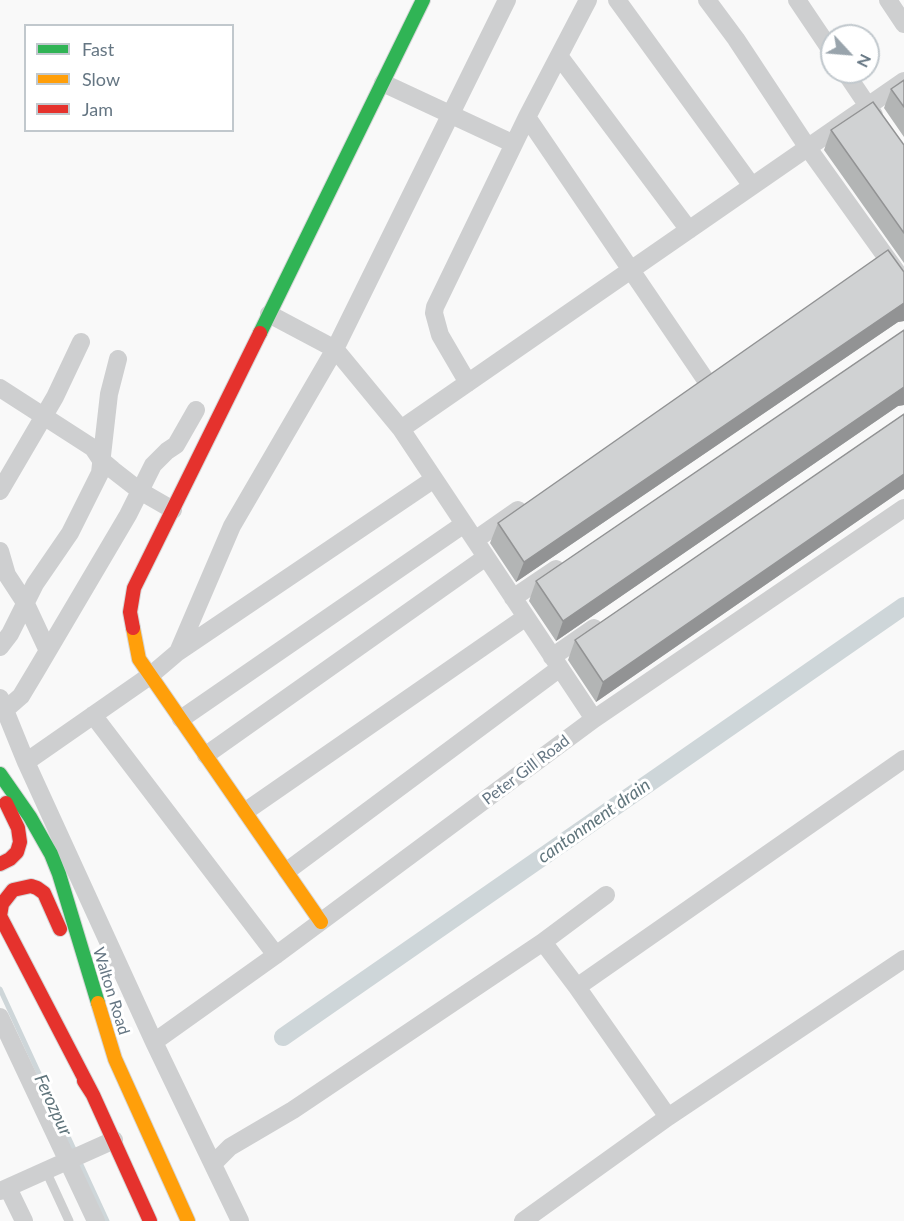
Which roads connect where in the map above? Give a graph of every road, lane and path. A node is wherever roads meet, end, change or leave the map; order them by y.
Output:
1 (423, 0) edge
2 (507, 0) edge
3 (588, 0) edge
4 (617, 0) edge
5 (707, 0) edge
6 (798, 0) edge
7 (888, 0) edge
8 (904, 24) edge
9 (820, 34) edge
10 (559, 56) junction
11 (904, 81) edge
12 (383, 83) junction
13 (853, 84) edge
14 (868, 106) junction
15 (451, 113) junction
16 (527, 117) junction
17 (886, 132) edge
18 (514, 144) junction
19 (808, 148) junction
20 (752, 186) junction
21 (689, 230) junction
22 (884, 253) junction
23 (865, 267) edge
24 (631, 270) junction
25 (904, 282) edge
26 (269, 314) junction
27 (81, 342) dead end
28 (335, 349) junction
29 (118, 359) dead end
30 (724, 366) edge
31 (468, 383) junction
32 (0, 388) edge
33 (196, 410) dead end
34 (44, 415) junction
35 (401, 429) junction
36 (102, 460) junction
37 (434, 479) junction
38 (0, 491) edge
39 (140, 491) junction
40 (532, 500) edge
41 (904, 508) edge
42 (173, 510) junction
43 (464, 524) junction
44 (475, 540) junction
45 (0, 551) edge
46 (486, 557) junction
47 (572, 558) edge
48 (513, 598) junction
49 (26, 604) junction
50 (611, 616) edge
51 (526, 617) junction
52 (0, 647) edge
53 (48, 651) junction
54 (178, 652) junction
55 (556, 662) junction
56 (151, 675) junction
57 (2, 704) edge
58 (93, 715) junction
59 (182, 719) junction
60 (594, 719) junction
61 (206, 754) junction
62 (904, 759) edge
63 (26, 762) junction
64 (0, 774) edge
65 (0, 792) edge
66 (246, 811) junction
67 (0, 864) edge
68 (287, 871) junction
69 (606, 895) dead end
70 (321, 922) junction
71 (543, 942) junction
72 (276, 955) junction
73 (904, 958) edge
74 (18, 982) dead end
75 (577, 987) junction
76 (0, 1017) edge
77 (154, 1042) junction
78 (113, 1052) junction
79 (93, 1095) junction
80 (668, 1117) junction
81 (114, 1140) junction
82 (69, 1161) junction
83 (213, 1164) junction
84 (46, 1171) junction
85 (4, 1190) edge
86 (24, 1221) edge
87 (69, 1221) edge
88 (96, 1221) edge
89 (150, 1221) edge
90 (188, 1221) edge
91 (240, 1221) edge
92 (523, 1221) edge

1 - 12 main road
2 - 15 street
3 - 10 street
4 - 20 street
5 - 19 street
6 - 9 street
7 - 8 street
10 - 16 street
10 - 21 street
11 - 14 street
12 - 15 street
12 - 26 main road
13 - 14 street
14 - 17 street
14 - 19 street
15 - 18 street
15 - 28 street
16 - 18 street
16 - 24 street
18 - 31 street
19 - 20 street
19 - 22 street
20 - 21 street
21 - 24 street
22 - 23 street
22 - 25 street
24 - 30 street
24 - 31 street
26 - 28 street
26 - 42 main road
27 - 34 street
28 - 35 street
28 - 54 street
29 - 36 street
31 - 35 street
32 - 34 street
33 - 39 street
34 - 36 street
34 - 38 street
35 - 37 street
36 - 39 street
36 - 49 street
37 - 43 street
37 - 54 street
39 - 42 street
39 - 53 street
40 - 44 street
41 - 60 street, Peter Gill Road
42 - 56 main road
43 - 44 street
43 - 59 street
44 - 46 street
45 - 49 street
46 - 48 street
46 - 61 street
47 - 48 street
48 - 51 street
49 - 52 street
49 - 53 street
50 - 55 street
51 - 55 street
51 - 66 street
53 - 57 street
54 - 56 street
55 - 60 street
55 - 68 street
56 - 58 street
56 - 59 main road
57 - 63 street
58 - 63 street
58 - 72 street
59 - 61 main road
60 - 70 street, Peter Gill Road
61 - 66 main road
62 - 75 street
63 - 77 street
64 - 78 main road, Walton Road
65 - 67 main road
66 - 68 main road
68 - 70 main road
69 - 71 street
70 - 72 street, Peter Gill Road
71 - 75 street
71 - 83 street
72 - 77 street, Peter Gill Road
73 - 80 street
74 - 79 main road
75 - 80 street
76 - 82 street
77 - 83 street
78 - 79 main road
78 - 90 main road, Walton Road
79 - 81 main road
80 - 92 street
81 - 82 street
81 - 89 main road
82 - 84 street
82 - 88 street
83 - 91 street
84 - 85 street
84 - 87 lane
85 - 86 street

